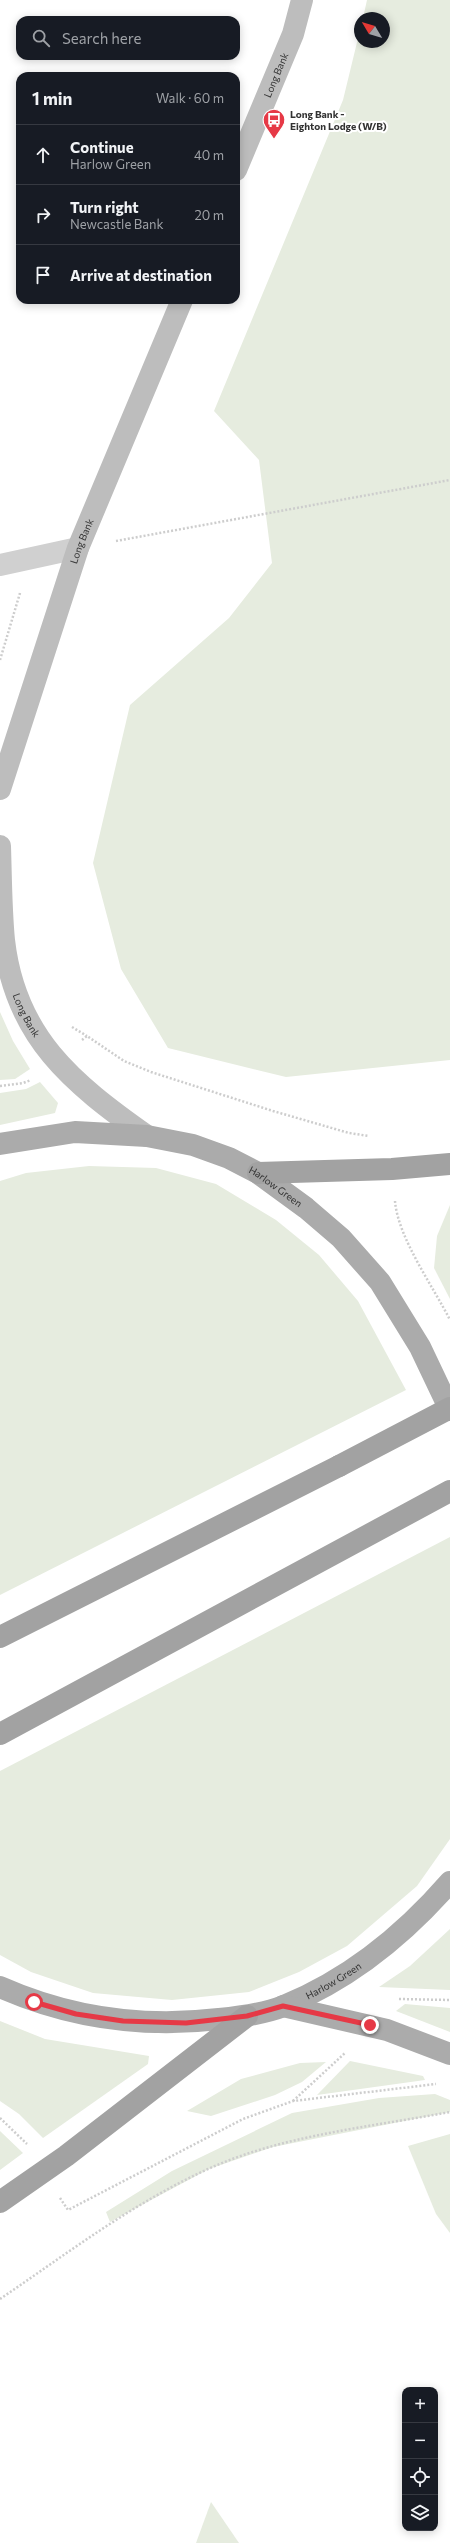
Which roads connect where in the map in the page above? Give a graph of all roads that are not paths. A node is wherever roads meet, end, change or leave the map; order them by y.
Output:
1 (302, 0) edge
2 (240, 160) edge
3 (180, 304) edge
4 (78, 548) junction
5 (0, 565) edge
6 (0, 788) edge
7 (0, 846) edge
8 (147, 1136) junction
9 (0, 1144) edge
10 (450, 1164) edge
11 (258, 1173) junction
12 (450, 1409) edge
13 (450, 1491) edge
14 (0, 1637) edge
15 (0, 1734) edge
16 (450, 1882) edge
17 (0, 1987) edge
18 (283, 2006) junction
19 (247, 2016) junction
20 (450, 2054) edge
21 (0, 2202) edge

1 - 2 main road, Long Bank
3 - 4 main road, Long Bank
4 - 5 street
4 - 6 main road, Long Bank
7 - 8 main road, Long Bank
8 - 9 main road, Harlow Green
8 - 11 main road, Harlow Green
10 - 11 highway
11 - 12 main road, Harlow Green
12 - 14 highway, bridge
13 - 15 highway
16 - 18 main road, Harlow Green
17 - 19 main road, Harlow Green
18 - 19 main road, Harlow Green
18 - 20 main road
19 - 21 highway

